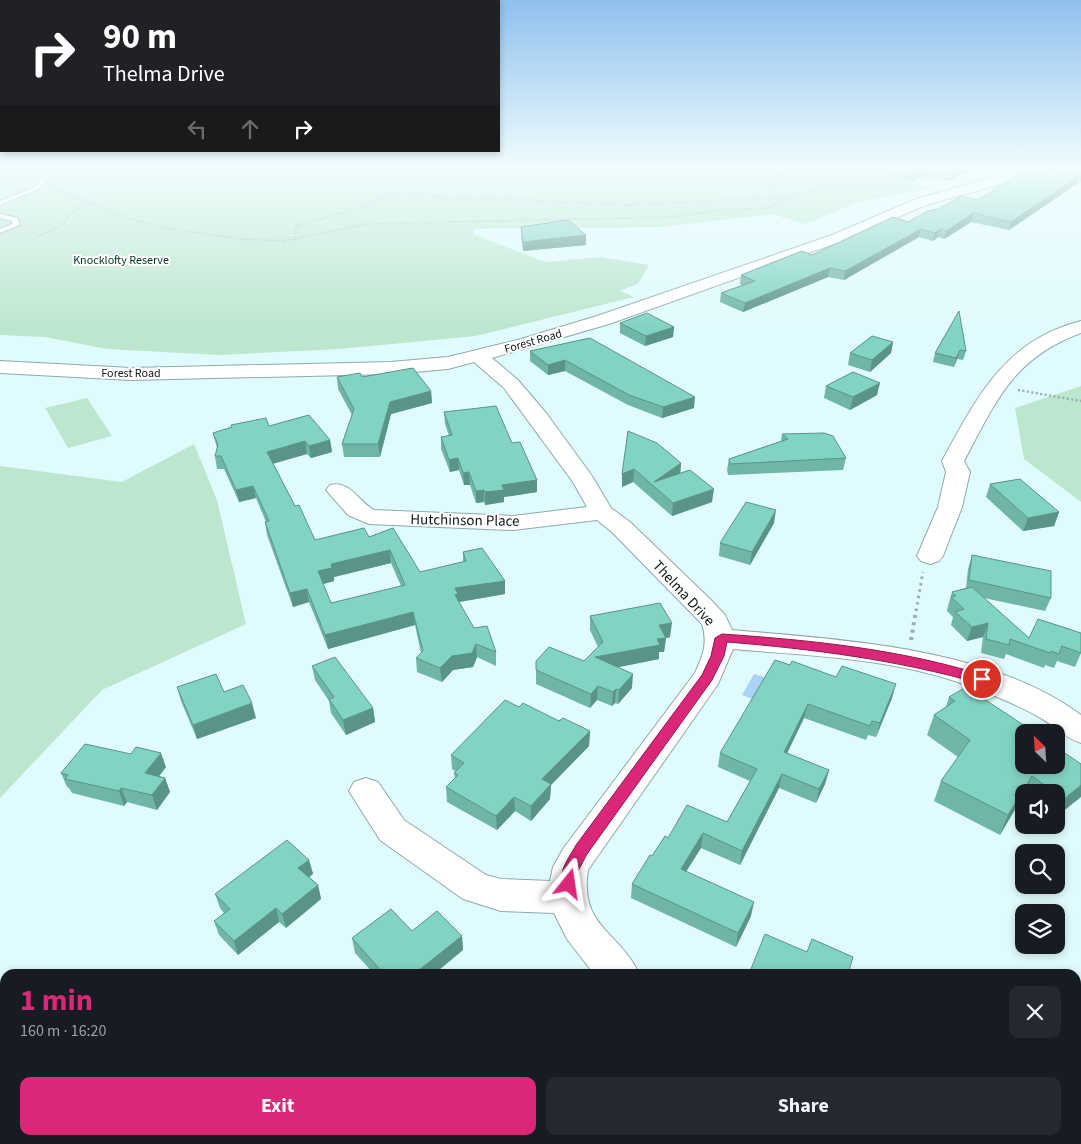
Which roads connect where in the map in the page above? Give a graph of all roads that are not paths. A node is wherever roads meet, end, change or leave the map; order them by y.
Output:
1 (15, 222) edge
2 (873, 222) edge
3 (0, 231) edge
4 (1081, 328) edge
5 (478, 356) junction
6 (0, 367) edge
7 (338, 490) dead end
8 (602, 512) junction
9 (930, 556) road end
10 (722, 638) junction
11 (1081, 731) edge
12 (366, 791) dead end
13 (568, 898) junction
14 (615, 969) edge

1 - 3 lane
2 - 5 street, Forest Road
4 - 9 street
5 - 6 street, Forest Road
5 - 8 street, Thelma Drive
7 - 8 street, Hutchinson Place
8 - 10 street, Thelma Drive
10 - 11 street, Thelma Drive
10 - 13 street
12 - 13 street
13 - 14 street

